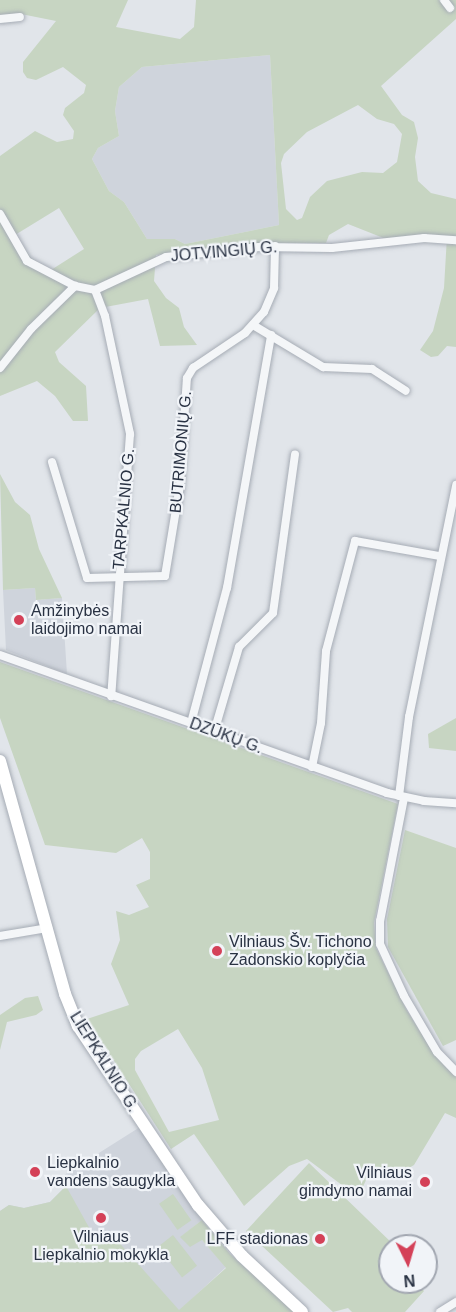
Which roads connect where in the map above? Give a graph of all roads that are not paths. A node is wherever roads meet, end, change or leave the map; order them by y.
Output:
1 (444, 0) edge
2 (450, 8) dead end
3 (20, 18) dead end
4 (0, 19) edge
5 (0, 213) edge
6 (456, 240) edge
7 (274, 246) junction
8 (75, 286) junction
9 (95, 290) junction
10 (253, 325) junction
11 (271, 335) junction
12 (0, 368) edge
13 (406, 391) dead end
14 (295, 455) dead end
15 (52, 462) dead end
16 (456, 485) edge
17 (439, 556) junction
18 (118, 580) junction
19 (0, 655) edge
20 (111, 696) junction
21 (191, 723) junction
22 (214, 732) junction
23 (0, 761) edge
24 (312, 768) junction
25 (402, 797) junction
26 (456, 803) edge
27 (48, 928) junction
28 (0, 936) edge
29 (456, 1072) edge
30 (456, 1302) edge
31 (302, 1312) edge
32 (440, 1312) edge

1 - 2 street
3 - 4 street
5 - 8 street
6 - 7 street, JOTVINGIŲ G.
7 - 9 street, JOTVINGIŲ G.
7 - 10 street, BUTRIMONIŲ G.
8 - 9 street
8 - 12 street
9 - 18 street, TARPKALNIO G.
10 - 11 street
10 - 18 street, BUTRIMONIŲ G.
11 - 13 street
11 - 21 street
14 - 22 street
15 - 18 street
16 - 17 street
17 - 24 street
17 - 25 street
18 - 20 street, TARPKALNIO G.
19 - 20 street, DZŪKŲ G.
20 - 21 street, DZŪKŲ G.
21 - 22 street, DZŪKŲ G.
22 - 24 street, DZŪKŲ G.
23 - 27 main road, LIEPKALNIO G.
24 - 25 street, DZŪKŲ G.
25 - 26 street, DZŪKŲ G.
25 - 29 street
27 - 28 street
27 - 31 main road, LIEPKALNIO G.
30 - 32 street

